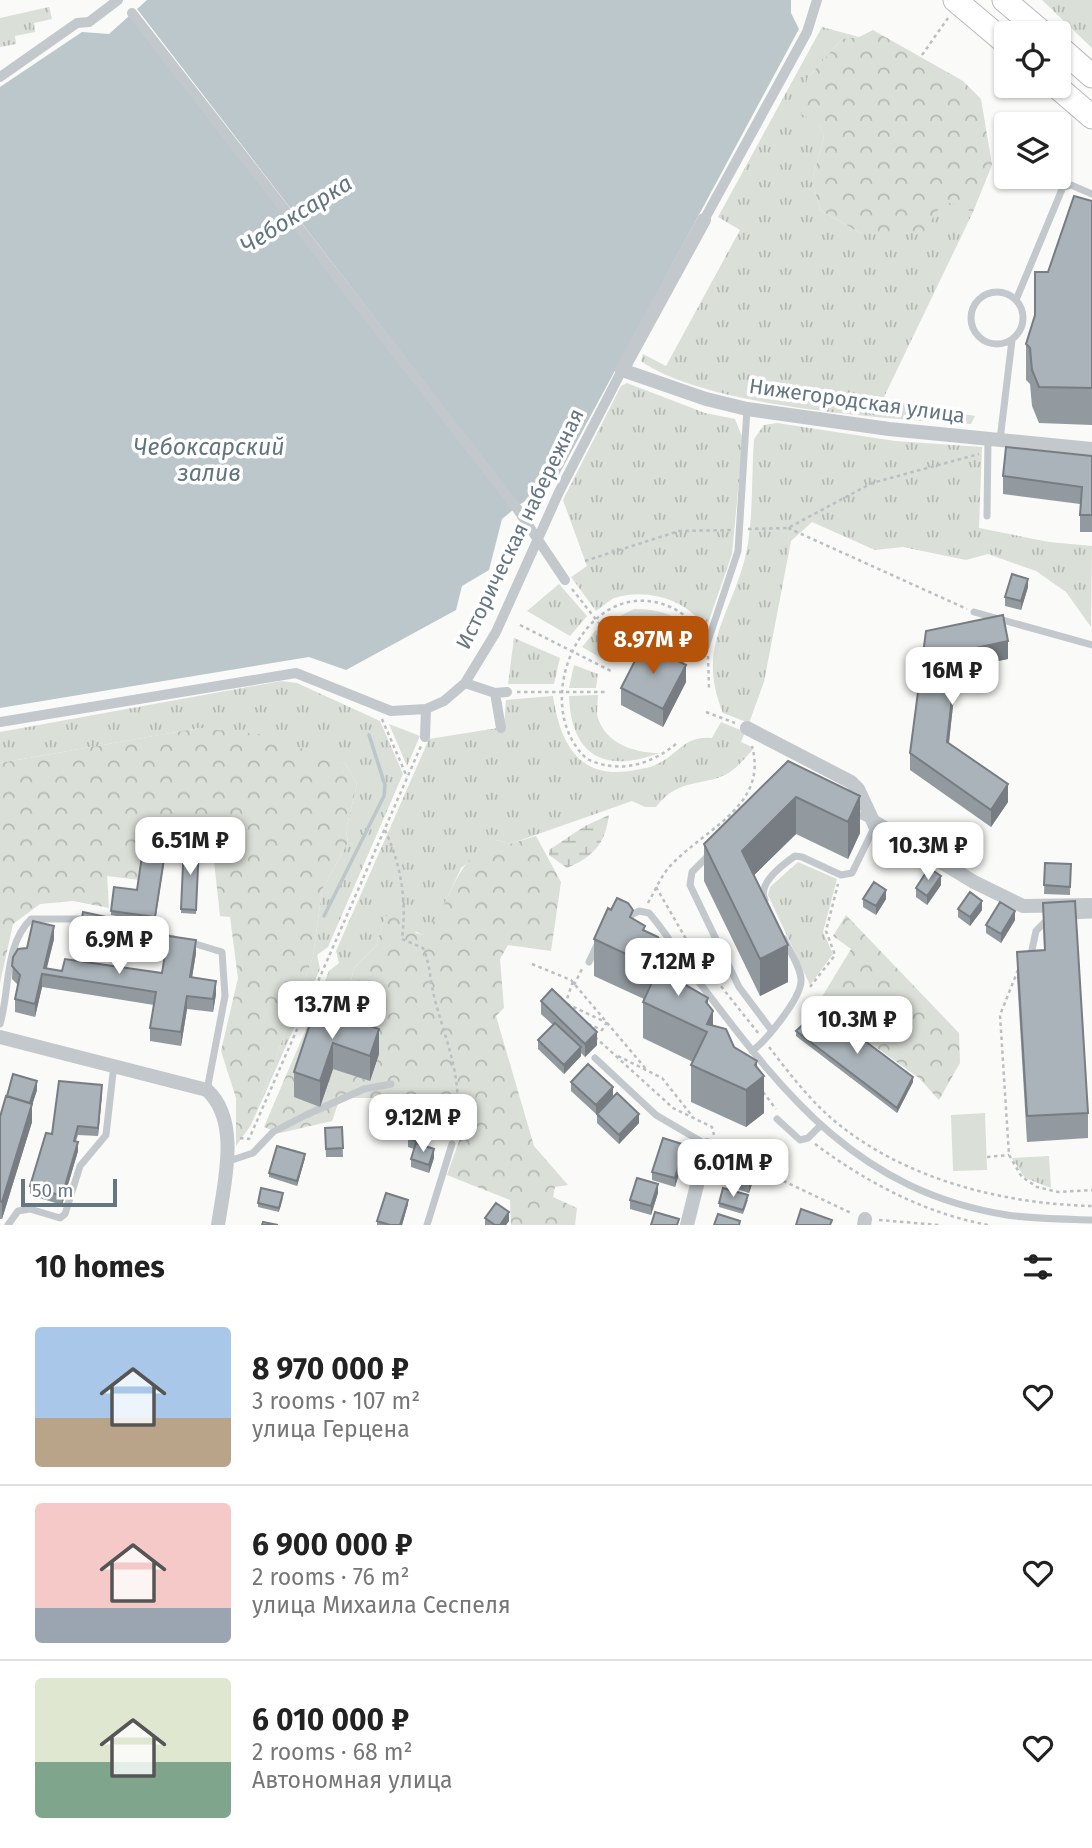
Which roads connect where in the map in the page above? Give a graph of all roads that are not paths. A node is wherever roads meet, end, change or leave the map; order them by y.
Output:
1 (118, 0) edge
2 (817, 0) edge
3 (1010, 5) edge
4 (951, 9) edge
5 (132, 13) dead end
6 (1029, 21) edge
7 (994, 34) edge
8 (1071, 58) edge
9 (1085, 70) edge
10 (0, 77) edge
11 (1070, 98) edge
12 (1092, 117) edge
13 (1092, 194) edge
14 (704, 220) joint
15 (1016, 300) junction
16 (1012, 340) junction
17 (622, 370) junction
18 (747, 409) junction
19 (992, 444) junction
20 (1092, 449) edge
21 (987, 516) dead end
22 (537, 541) junction
23 (565, 580) road end
24 (974, 612) road end
25 (1092, 645) edge
26 (706, 647) road end
27 (465, 683) junction
28 (426, 709) junction
29 (0, 722) edge
30 (501, 728) dead end
31 (747, 728) road end
32 (425, 737) road end
33 (843, 807) edge
34 (721, 844) edge
35 (1092, 905) edge
36 (768, 906) edge
37 (1092, 915) edge
38 (93, 920) edge
39 (620, 921) edge
40 (105, 923) edge
41 (778, 928) edge
42 (603, 932) edge
43 (587, 963) road end
44 (1030, 963) edge
45 (0, 1024) edge
46 (772, 1031) junction
47 (0, 1037) edge
48 (752, 1051) junction
49 (595, 1058) dead end
50 (114, 1064) junction
51 (391, 1084) dead end
52 (207, 1090) junction
53 (777, 1119) dead end
54 (820, 1126) junction
55 (452, 1143) road end
56 (707, 1145) joint
57 (225, 1162) junction
58 (1092, 1220) edge
59 (8, 1225) edge
60 (218, 1225) edge
61 (427, 1225) edge
62 (687, 1225) edge

1 - 10 street
2 - 14 street, Историческая набережная
3 - 6 main road
4 - 7 main road
5 - 22 street
8 - 9 main road
11 - 12 main road
13 - 15 lane
14 - 17 street, Историческая набережная
15 - 16 lane
15 - 16 lane
16 - 19 lane
17 - 18 street, Нижегородская улица
17 - 22 street, Историческая набережная
18 - 19 street, Нижегородская улица
18 - 26 lane
19 - 20 street, Нижегородская улица
19 - 21 lane
22 - 23 street
22 - 27 street, Историческая набережная
24 - 25 lane
27 - 28 street, Историческая набережная
27 - 30 street
28 - 29 street, Историческая набережная
28 - 32 street
31 - 35 street
33 - 36 lane
34 - 46 lane
37 - 44 lane
38 - 45 lane
39 - 48 lane
40 - 52 lane
41 - 46 lane
42 - 43 lane
46 - 48 lane
47 - 50 street
48 - 54 lane
49 - 56 lane
50 - 52 street
50 - 59 lane
51 - 57 lane
52 - 57 street
53 - 54 lane
54 - 58 lane
55 - 61 lane
56 - 62 street
57 - 60 street

